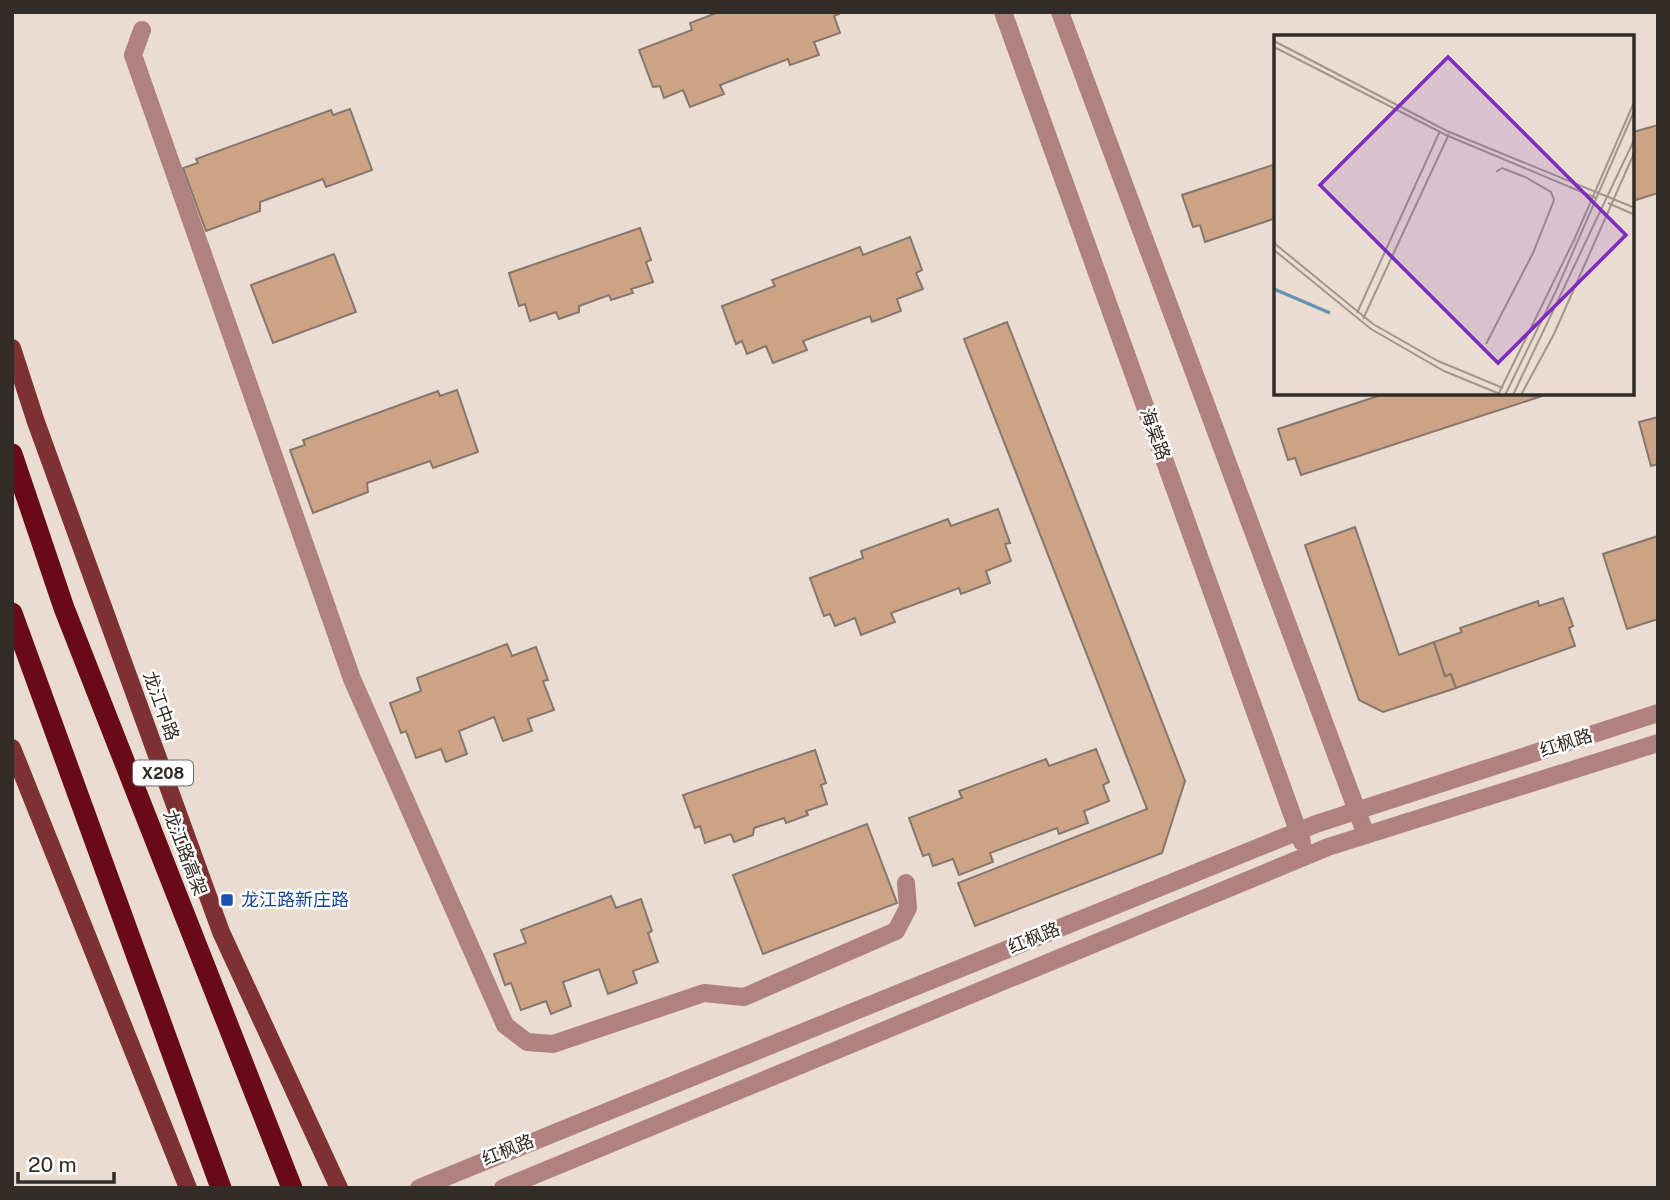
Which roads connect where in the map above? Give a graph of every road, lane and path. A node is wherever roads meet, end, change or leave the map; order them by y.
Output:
1 (1003, 12) edge
2 (1060, 12) edge
3 (142, 30) dead end
4 (12, 348) edge
5 (12, 454) edge
6 (12, 613) edge
7 (1658, 713) edge
8 (1658, 743) edge
9 (12, 748) edge
10 (1356, 811) junction
11 (1298, 831) junction
12 (1366, 835) junction
13 (1307, 856) junction
14 (906, 883) dead end
15 (188, 1188) edge
16 (221, 1188) edge
17 (292, 1188) edge
18 (339, 1188) edge
19 (419, 1188) edge
20 (503, 1188) edge

1 - 11 street, 海棠路
2 - 10 street
3 - 14 street
4 - 18 main road, 龙江中路 / X208
5 - 17 highway, 龙江路高架
6 - 16 highway
7 - 10 street, 红枫路
8 - 12 street, 红枫路
9 - 15 main road
10 - 11 street, 红枫路
10 - 12 street
11 - 13 street, 海棠路
11 - 19 street, 红枫路
12 - 13 street, 红枫路
13 - 20 street, 红枫路

